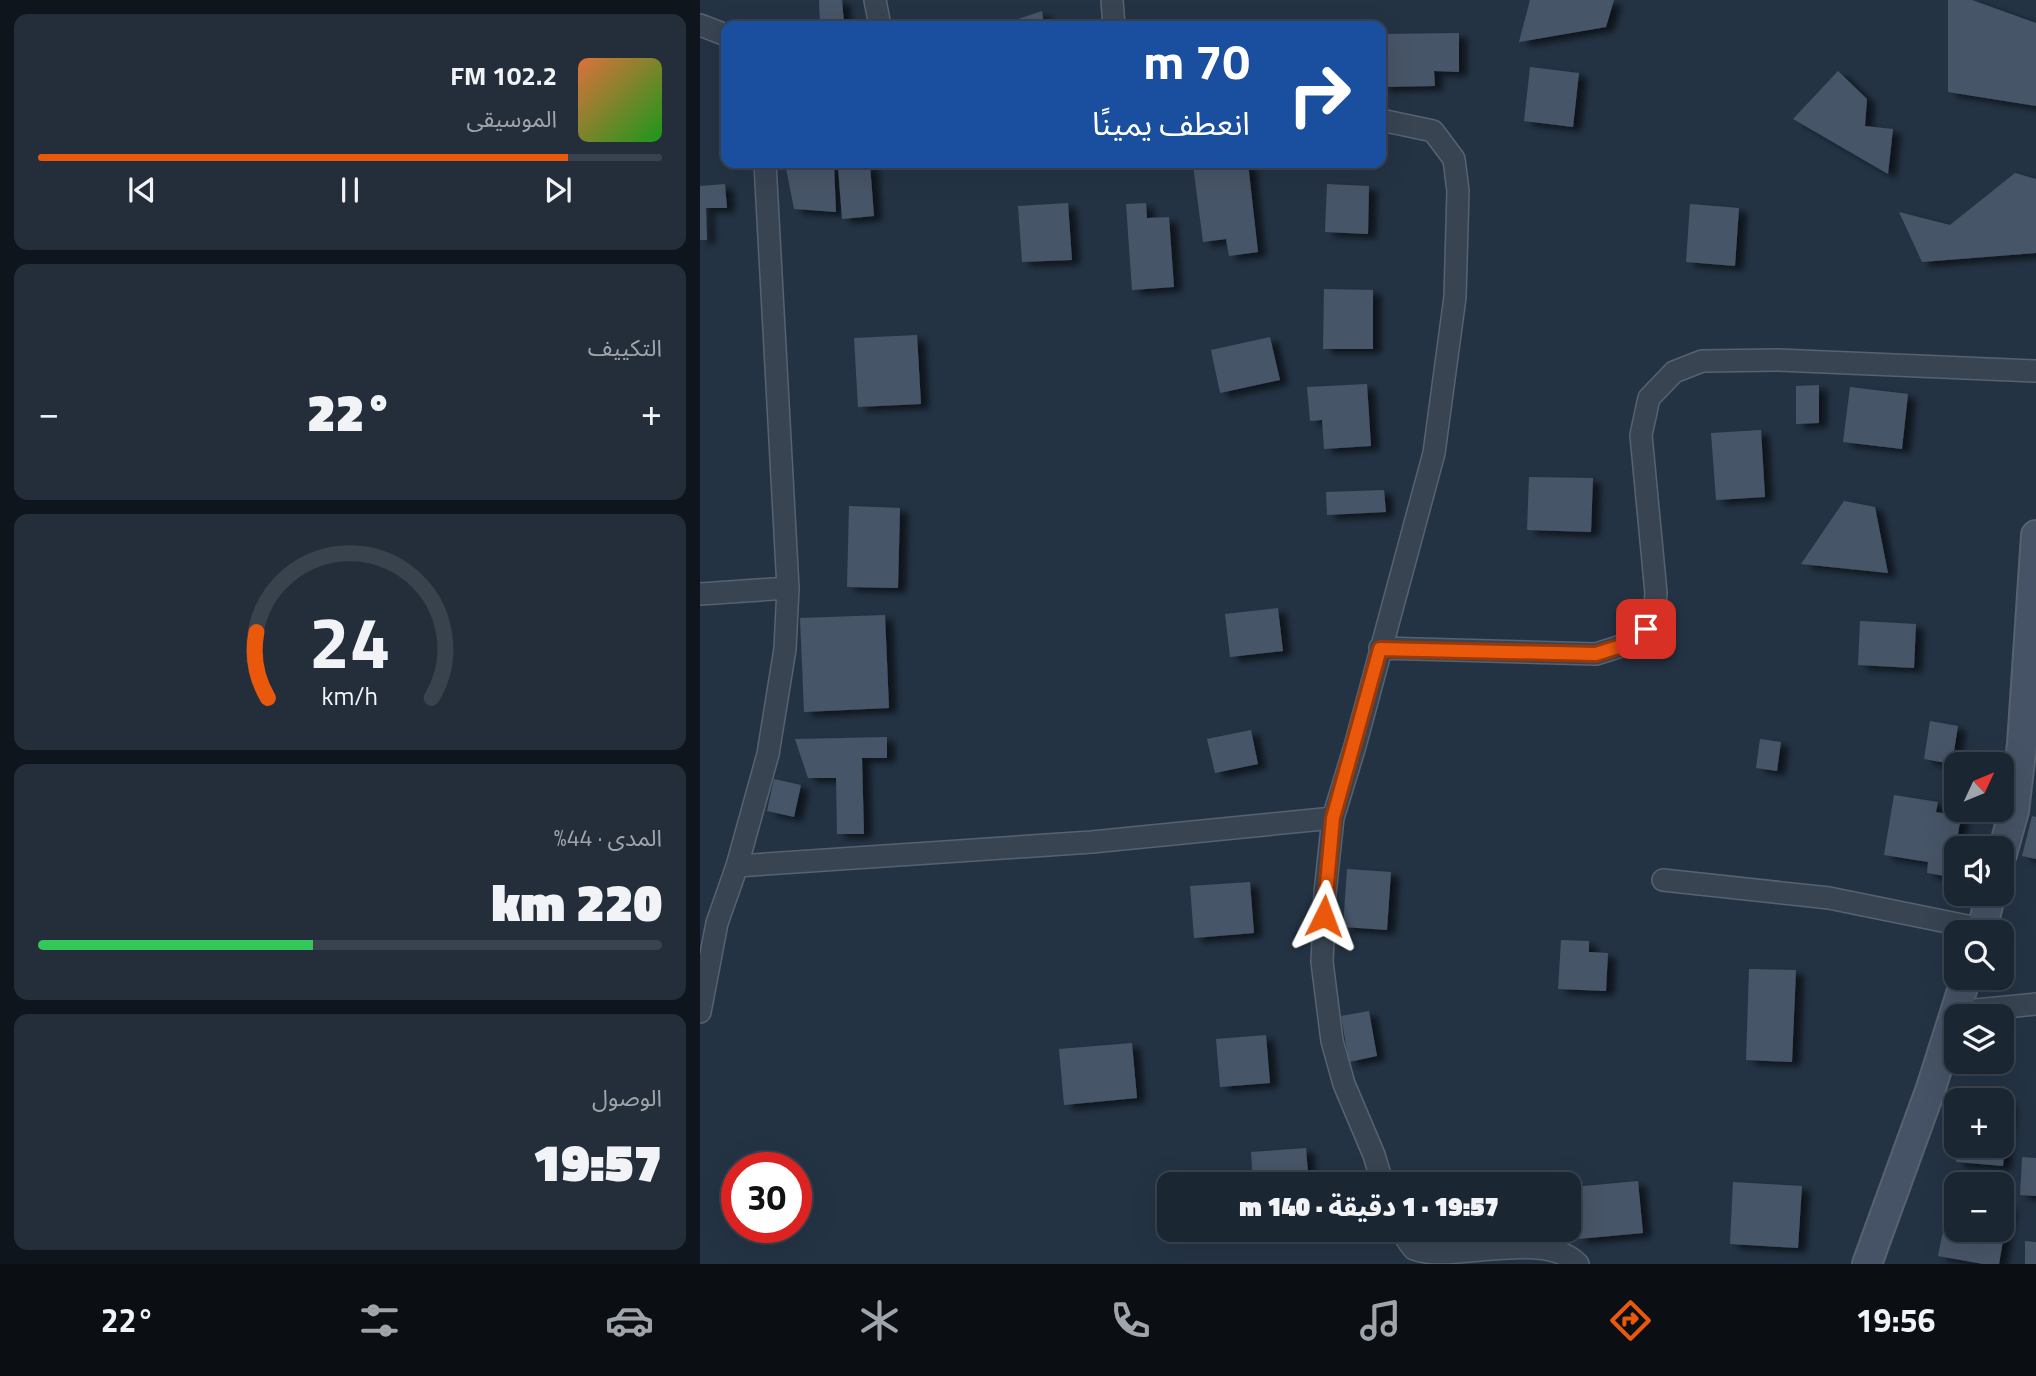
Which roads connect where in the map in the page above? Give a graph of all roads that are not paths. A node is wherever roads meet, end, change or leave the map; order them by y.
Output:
1 (875, 0) edge
2 (1112, 0) edge
3 (879, 21) edge
4 (1114, 21) edge
5 (700, 25) edge
6 (721, 33) edge
7 (1386, 121) edge
8 (765, 168) edge
9 (2036, 371) edge
10 (2036, 535) edge
11 (788, 588) junction
12 (700, 594) edge
13 (1380, 649) junction
14 (1333, 818) junction
15 (2007, 836) edge
16 (737, 866) junction
17 (1663, 880) dead end
18 (1944, 923) edge
19 (2036, 1004) edge
20 (2014, 1006) edge
21 (700, 1013) edge
22 (1944, 1047) edge
23 (1379, 1172) edge
24 (1409, 1242) edge
25 (1578, 1264) edge
26 (1867, 1264) edge

1 - 3 street
2 - 4 street
5 - 6 street
7 - 13 street
8 - 11 street
9 - 13 street
10 - 15 street
11 - 12 street
11 - 16 street
13 - 14 street
14 - 16 street
14 - 23 street
16 - 21 street
17 - 18 street
19 - 20 street
22 - 26 street
24 - 25 street

